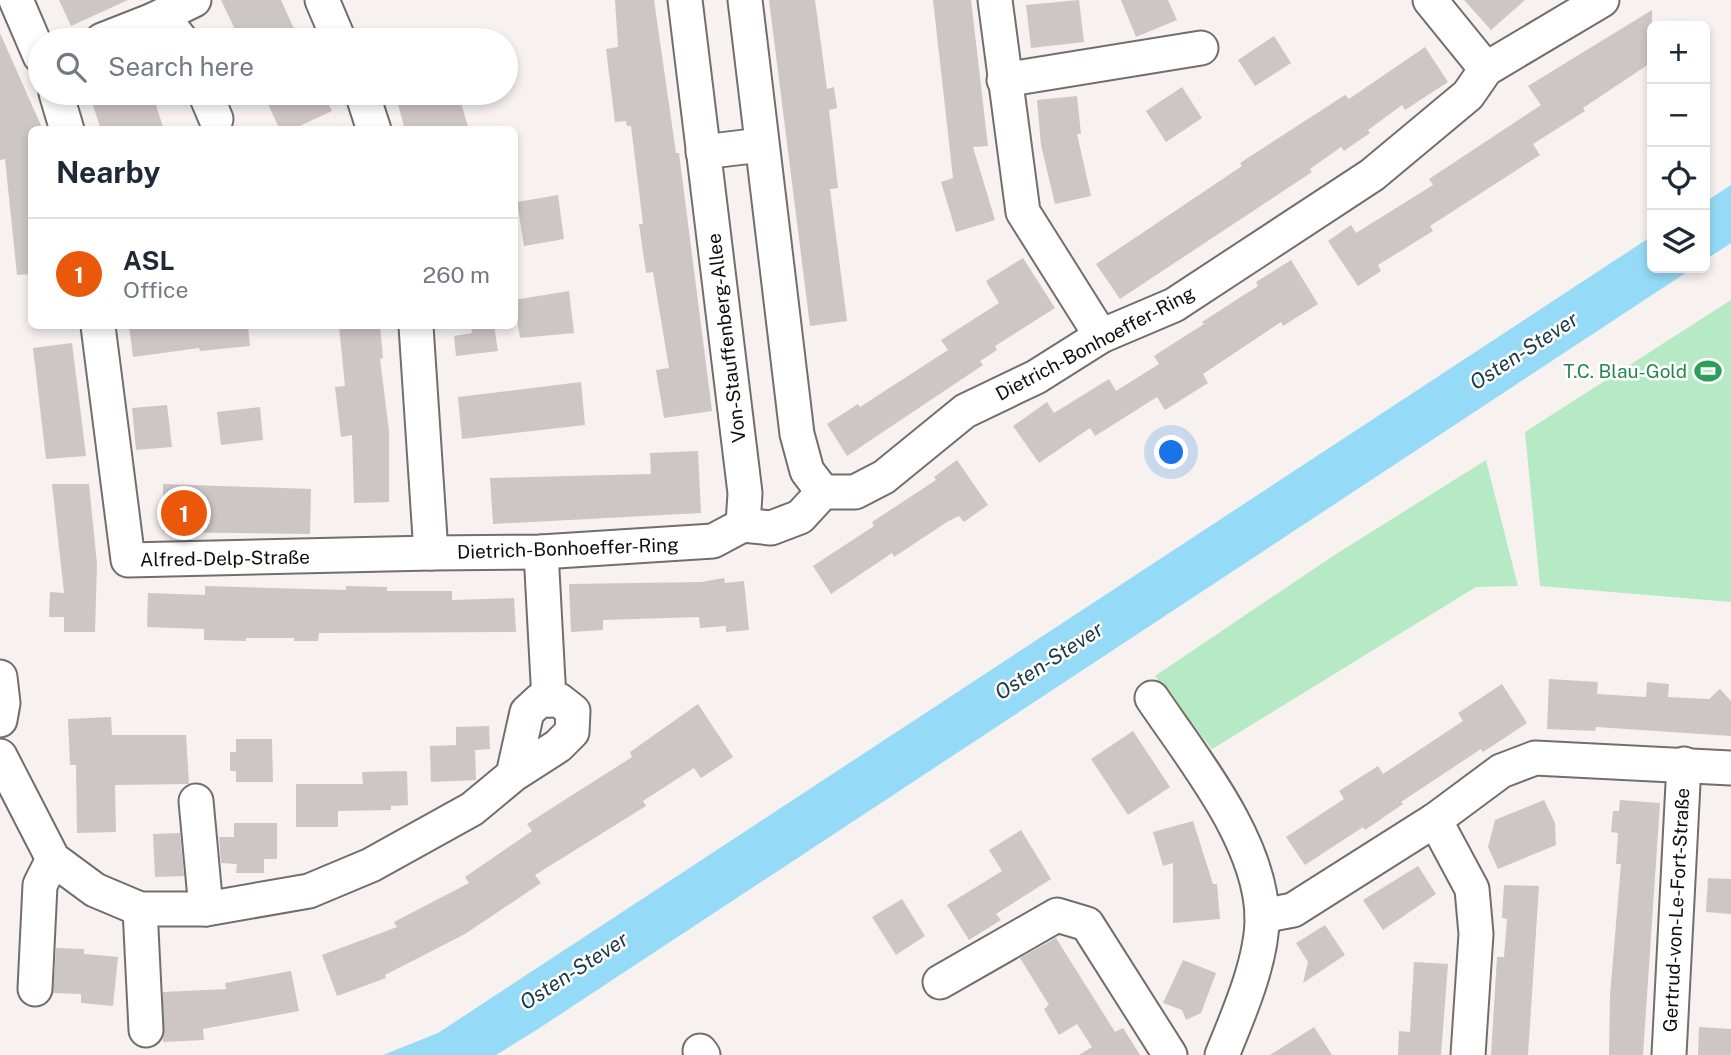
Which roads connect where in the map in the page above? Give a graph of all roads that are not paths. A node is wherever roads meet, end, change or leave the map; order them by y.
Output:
1 (16, 0) edge
2 (194, 0) edge
3 (322, 0) edge
4 (685, 0) edge
5 (745, 0) edge
6 (995, 0) edge
7 (1430, 0) edge
8 (1602, 0) edge
9 (153, 20) junction
10 (28, 28) edge
11 (133, 28) edge
12 (172, 28) edge
13 (334, 28) edge
14 (1200, 48) dead end
15 (1486, 69) junction
16 (1004, 80) junction
17 (60, 105) edge
18 (366, 105) edge
19 (66, 126) edge
20 (373, 126) edge
21 (761, 145) junction
22 (703, 152) junction
23 (98, 329) edge
24 (416, 329) edge
25 (1101, 336) junction
26 (823, 492) junction
27 (743, 525) junction
28 (541, 552) junction
29 (431, 553) junction
30 (0, 677) edge
31 (1152, 698) dead end
32 (0, 720) edge
33 (0, 756) edge
34 (1684, 764) junction
35 (1731, 768) edge
36 (196, 802) dead end
37 (1435, 820) junction
38 (53, 859) junction
39 (140, 909) junction
40 (206, 909) junction
41 (1262, 916) junction
42 (940, 982) dead end
43 (35, 989) dead end
44 (146, 1030) dead end
45 (1170, 1055) edge
46 (1222, 1055) edge
47 (1468, 1055) edge
48 (1668, 1055) edge

1 - 10 street
2 - 9 street
3 - 13 street
4 - 22 street, Von-Stauffenberg-Allee
5 - 21 street
6 - 16 street
7 - 15 street
8 - 15 street, Dietrich-Bonhoeffer-Ring
9 - 11 street
9 - 12 street
14 - 16 street
15 - 25 street, Dietrich-Bonhoeffer-Ring
16 - 25 street
17 - 19 street
18 - 20 street
21 - 22 street
21 - 26 street
22 - 27 street, Von-Stauffenberg-Allee
23 - 29 street, Alfred-Delp-Straße
24 - 29 street, Dietrich-Bonhoeffer-Ring
25 - 26 street, Dietrich-Bonhoeffer-Ring
26 - 27 street, Dietrich-Bonhoeffer-Ring
27 - 28 street, Dietrich-Bonhoeffer-Ring
28 - 29 street, Dietrich-Bonhoeffer-Ring
28 - 40 street
30 - 32 street
31 - 41 street
33 - 38 street
34 - 35 street
34 - 37 street
34 - 48 street, Gertrud-von-Le-Fort-Straße
36 - 40 street
37 - 41 street
37 - 47 street
38 - 39 street
38 - 43 street
39 - 40 street
39 - 44 street
41 - 46 street
42 - 45 street

